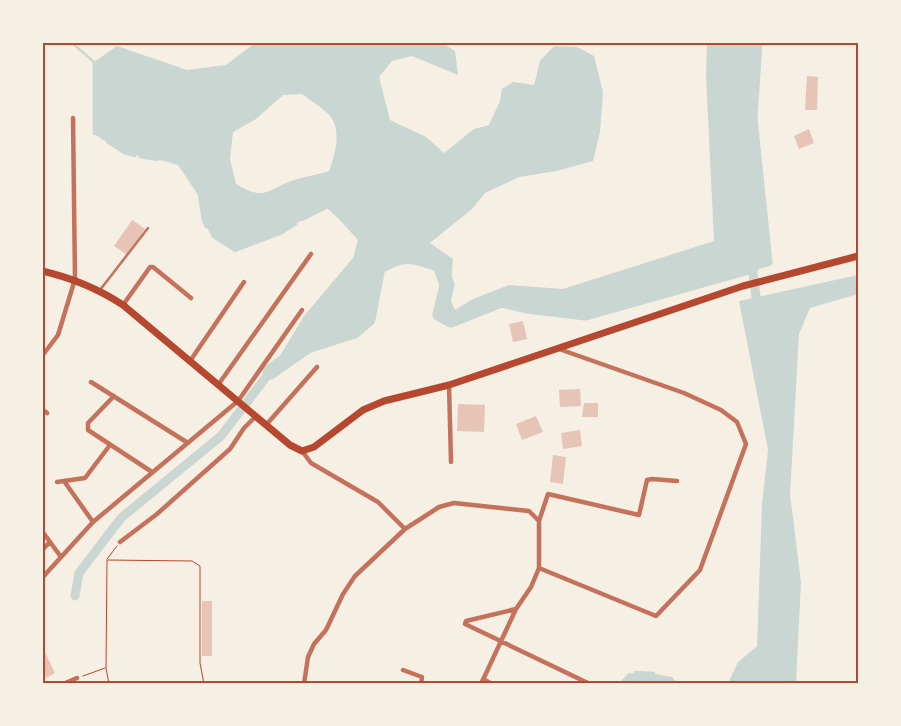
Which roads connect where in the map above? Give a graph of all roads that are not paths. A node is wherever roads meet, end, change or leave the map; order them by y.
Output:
1 (73, 118) dead end
2 (148, 228) dead end
3 (311, 254) dead end
4 (858, 256) edge
5 (42, 271) edge
6 (75, 279) junction
7 (244, 282) dead end
8 (100, 290) junction
9 (191, 298) dead end
10 (123, 304) junction
11 (302, 310) dead end
12 (555, 348) junction
13 (42, 356) edge
14 (190, 361) junction
15 (317, 367) dead end
16 (91, 382) dead end
17 (218, 385) junction
18 (449, 385) junction
19 (114, 396) junction
20 (240, 403) junction
21 (42, 408) edge
22 (47, 413) dead end
23 (255, 415) junction
24 (266, 425) junction
25 (188, 443) junction
26 (110, 445) junction
27 (302, 451) junction
28 (450, 462) dead end
29 (152, 472) junction
30 (64, 481) junction
31 (677, 481) dead end
32 (57, 482) dead end
33 (538, 521) junction
34 (93, 522) junction
35 (405, 529) junction
36 (42, 531) edge
37 (120, 542) road end
38 (49, 543) junction
39 (42, 550) edge
40 (61, 557) junction
41 (539, 568) junction
42 (42, 578) edge
43 (516, 609) junction
44 (501, 642) junction
45 (403, 670) dead end
46 (77, 678) road end
47 (482, 682) edge
48 (63, 684) edge
49 (304, 684) edge
50 (420, 684) edge
51 (492, 684) edge
52 (590, 684) edge

1 - 6 street
2 - 8 lane
3 - 17 street
4 - 12 main road
5 - 6 main road
6 - 8 main road
6 - 13 street
7 - 14 street
8 - 10 main road
9 - 10 street
10 - 14 main road
11 - 20 street
12 - 18 main road
12 - 41 street
14 - 17 main road
15 - 24 street
16 - 19 street
17 - 20 main road
18 - 27 main road
18 - 28 street
19 - 25 street
19 - 26 street
20 - 23 main road
20 - 25 street
21 - 22 street
23 - 24 main road
23 - 37 street
24 - 27 main road
25 - 29 street
26 - 29 street
26 - 30 street
27 - 35 street
29 - 34 street
30 - 32 street
30 - 34 street
31 - 33 street
33 - 35 street
33 - 41 street
34 - 40 street
35 - 49 street
36 - 38 street
38 - 39 street
38 - 40 street
40 - 42 street
41 - 43 street
43 - 44 street
43 - 44 street
44 - 47 street
44 - 52 street
45 - 50 street
46 - 48 street
47 - 51 street

